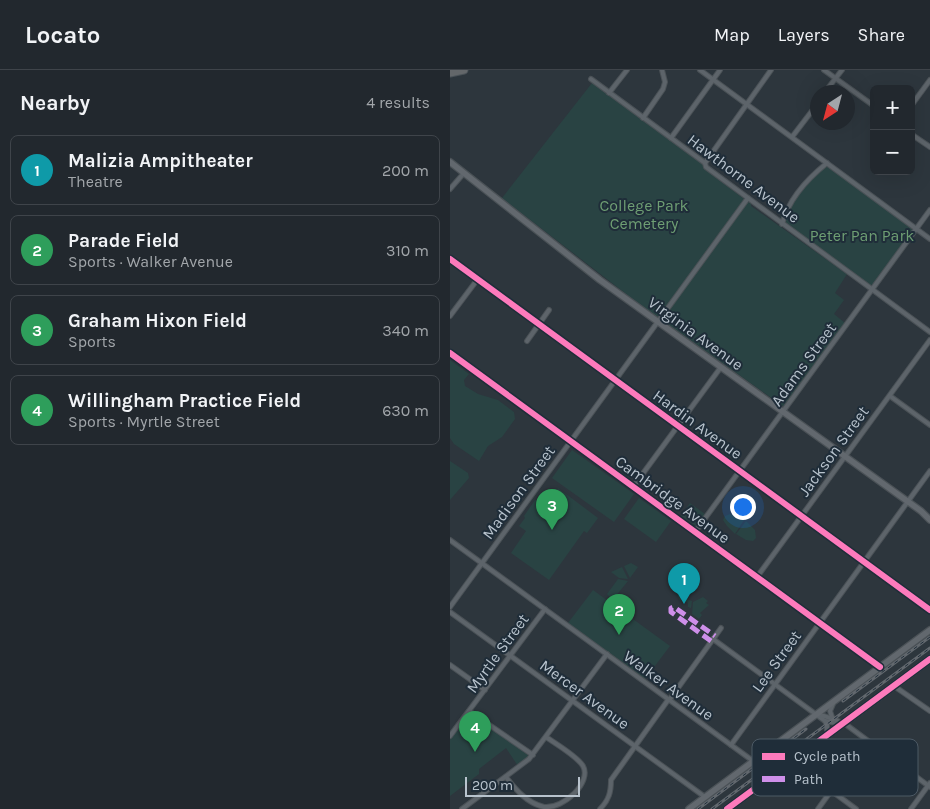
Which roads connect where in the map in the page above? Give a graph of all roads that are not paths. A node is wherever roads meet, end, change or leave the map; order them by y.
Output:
1 (464, 70) edge
2 (627, 70) edge
3 (662, 70) edge
4 (700, 70) edge
5 (720, 70) edge
6 (771, 70) edge
7 (824, 70) edge
8 (842, 70) edge
9 (450, 73) edge
10 (836, 78) junction
11 (591, 79) dead end
12 (713, 79) junction
13 (930, 80) edge
14 (830, 85) edge
15 (609, 93) junction
16 (915, 101) edge
17 (870, 103) edge
18 (746, 104) junction
19 (810, 113) edge
20 (642, 118) junction
21 (792, 137) junction
22 (915, 137) edge
23 (671, 138) junction
24 (930, 147) edge
25 (450, 162) edge
26 (705, 163) junction
27 (826, 163) junction
28 (464, 173) junction
29 (450, 189) edge
30 (748, 198) junction
31 (930, 210) edge
32 (782, 224) junction
33 (916, 229) junction
34 (930, 239) edge
35 (450, 259) edge
36 (477, 280) junction
37 (872, 290) junction
38 (550, 310) dead end
39 (450, 316) edge
40 (658, 322) junction
41 (539, 325) junction
42 (930, 332) edge
43 (930, 340) edge
44 (527, 341) dead end
45 (450, 353) edge
46 (720, 367) junction
47 (615, 381) junction
48 (890, 396) junction
49 (783, 412) junction
50 (930, 425) edge
51 (678, 427) junction
52 (571, 441) junction
53 (845, 457) junction
54 (930, 470) edge
55 (740, 472) junction
56 (634, 487) junction
57 (907, 502) junction
58 (801, 517) junction
59 (930, 520) edge
60 (696, 532) junction
61 (450, 540) edge
62 (864, 562) junction
63 (482, 563) junction
64 (757, 577) junction
65 (930, 601) edge
66 (450, 607) edge
67 (926, 607) junction
68 (545, 609) junction
69 (930, 610) edge
70 (450, 612) edge
71 (820, 623) junction
72 (721, 628) dead end
73 (930, 630) edge
74 (713, 639) junction
75 (606, 654) junction
76 (510, 656) junction
77 (930, 659) edge
78 (450, 665) edge
79 (880, 667) junction
80 (775, 684) junction
81 (894, 686) junction
82 (485, 690) junction
83 (669, 699) junction
84 (572, 701) junction
85 (834, 703) junction
86 (469, 711) junction
87 (930, 712) edge
88 (818, 715) junction
89 (832, 720) junction
90 (825, 721) junction
91 (844, 724) junction
92 (450, 736) edge
93 (827, 736) junction
94 (546, 737) junction
95 (784, 739) edge
96 (823, 739) edge
97 (865, 739) edge
98 (730, 745) junction
99 (635, 746) junction
100 (533, 755) junction
101 (752, 760) edge
102 (752, 762) edge
103 (506, 776) junction
104 (918, 777) edge
105 (929, 785) edge
106 (752, 790) edge
107 (828, 796) edge
108 (839, 796) edge
109 (705, 797) junction
110 (551, 808) edge
111 (462, 809) edge
112 (600, 809) edge
113 (688, 809) edge
114 (727, 809) edge
115 (818, 809) edge
116 (856, 809) edge
117 (911, 809) edge

1 - 9 highway
2 - 15 street
3 - 20 street
4 - 12 street
5 - 12 street
6 - 18 street
7 - 10 street
8 - 10 street
10 - 14 street
10 - 17 street
11 - 15 street, Hawthorne Avenue
12 - 18 street
12 - 23 street
13 - 16 street
15 - 20 street, Hawthorne Avenue
18 - 21 street
18 - 26 street
19 - 21 street
20 - 23 street, Hawthorne Avenue
21 - 27 street
22 - 24 street
23 - 26 street, Hawthorne Avenue
25 - 28 main road, Virginia Avenue
26 - 30 street, Hawthorne Avenue
27 - 32 street
27 - 33 street
28 - 29 street
28 - 40 main road, Virginia Avenue
30 - 32 street, Hawthorne Avenue
30 - 40 street, Madison Street
31 - 33 street, Adams Street
32 - 37 street, Hawthorne Avenue
33 - 34 street
33 - 37 street, Adams Street
35 - 36 street, Hardin Avenue
36 - 39 street
36 - 41 street, Hardin Avenue
37 - 42 street, Hawthorne Avenue
37 - 49 street, Adams Street
38 - 41 street
40 - 46 main road, Virginia Avenue
40 - 47 street, Madison Street
41 - 44 street
41 - 47 street, Hardin Avenue
43 - 48 street, Jackson Street
45 - 52 street, Cambridge Avenue
46 - 49 main road, Virginia Avenue
46 - 51 street
47 - 51 street, Hardin Avenue
47 - 52 street, Madison Street
48 - 50 street
48 - 53 street, Jackson Street
49 - 53 main road, Virginia Avenue
49 - 55 street, Adams Street
51 - 55 street, Hardin Avenue
51 - 56 street
52 - 56 street, Cambridge Avenue
52 - 63 street, Madison Street
53 - 57 main road, Virginia Avenue
53 - 58 street, Jackson Street
54 - 57 street, Lee Street
55 - 58 street, Hardin Avenue
55 - 60 street, Adams Street
56 - 60 street, Cambridge Avenue
57 - 59 main road, Virginia Avenue
57 - 62 street, Lee Street
58 - 62 street, Hardin Avenue
58 - 64 street, Jackson Street
60 - 64 street, Cambridge Avenue
61 - 63 street, Walker Avenue
62 - 67 street, Hardin Avenue
62 - 71 street, Lee Street
63 - 66 street, Madison Street
63 - 68 street, Walker Avenue
64 - 71 street, Cambridge Avenue
65 - 67 street
67 - 69 street, Hardin Avenue
68 - 75 street, Walker Avenue
68 - 76 street, Myrtle Street
70 - 76 street, Mercer Avenue
71 - 79 street, Cambridge Avenue
71 - 80 street, Lee Street
72 - 74 street
73 - 79 main road
74 - 80 street
74 - 83 street
75 - 83 street, Walker Avenue
75 - 84 street
76 - 82 street, Myrtle Street
76 - 84 street, Mercer Avenue
77 - 81 main road
78 - 82 street
79 - 85 main road
80 - 88 street
80 - 98 street, Lee Street
81 - 87 street
81 - 91 main road
82 - 86 street, Myrtle Street
83 - 98 street, Walker Avenue
83 - 99 street
84 - 94 street
84 - 99 street, Mercer Avenue
85 - 88 main road
85 - 89 street
86 - 92 street, Myrtle Street
86 - 100 street
88 - 89 street
88 - 90 street
88 - 95 main road
89 - 91 street
90 - 91 street
90 - 93 street
91 - 93 main road
91 - 97 street
93 - 96 main road
94 - 100 street
94 - 110 street
98 - 101 street, Walker Avenue
99 - 109 street, Mercer Avenue
99 - 112 street
100 - 103 street
102 - 109 main road
103 - 110 street
103 - 111 street
104 - 105 street
105 - 117 street
106 - 114 main road
107 - 115 street
108 - 116 street
109 - 113 main road

